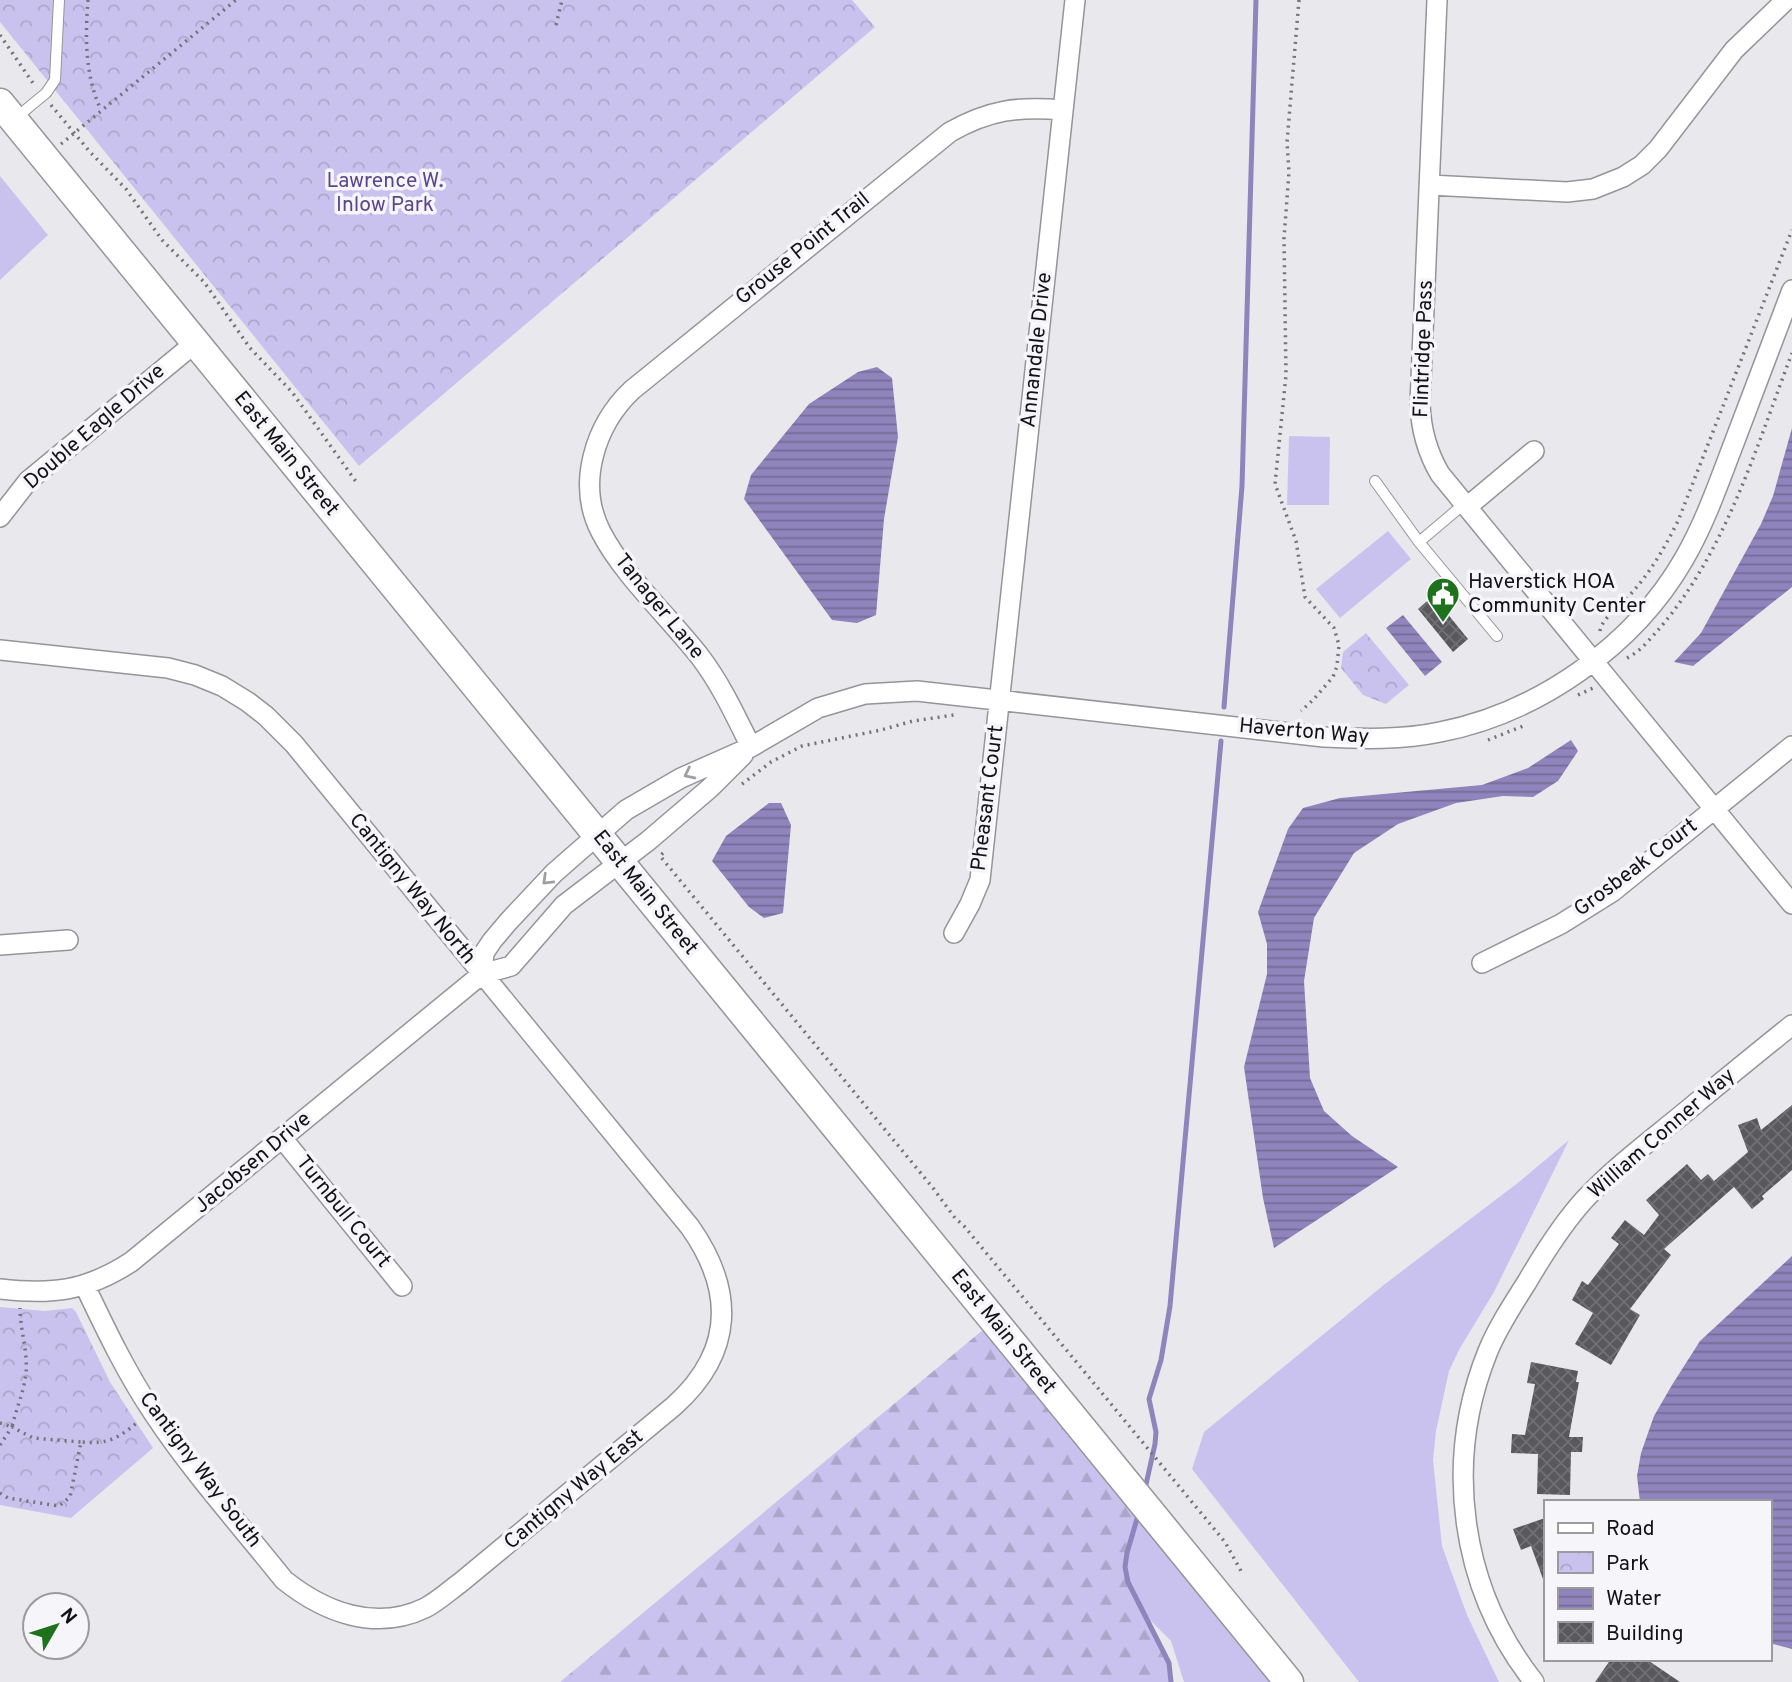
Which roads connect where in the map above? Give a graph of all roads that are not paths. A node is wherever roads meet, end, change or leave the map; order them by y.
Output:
1 (60, 0) edge
2 (1075, 0) edge
3 (1437, 0) edge
4 (1786, 0) edge
5 (1062, 110) junction
6 (7, 111) edge
7 (1430, 185) junction
8 (1792, 289) edge
9 (195, 343) junction
10 (1534, 451) dead end
11 (592, 461) joint
12 (1375, 481) dead end
13 (1466, 505) junction
14 (0, 517) edge
15 (1419, 542) junction
16 (1497, 636) dead end
17 (0, 650) edge
18 (1593, 660) junction
19 (1000, 700) junction
20 (1792, 746) edge
21 (751, 747) junction
22 (1714, 809) junction
23 (597, 835) junction
24 (620, 862) junction
25 (1792, 904) edge
26 (954, 933) dead end
27 (68, 940) dead end
28 (0, 945) edge
29 (1482, 963) dead end
30 (482, 974) junction
31 (1792, 1025) edge
32 (282, 1138) junction
33 (85, 1286) junction
34 (402, 1286) dead end
35 (0, 1289) edge
36 (720, 1289) joint
37 (352, 1616) joint
38 (1289, 1682) edge
39 (1534, 1682) edge

1 - 6 lane
2 - 5 street, Annandale Drive
3 - 7 street, Flintridge Pass
4 - 7 street
5 - 11 street, Grouse Point Trail
5 - 19 street, Annandale Drive
6 - 9 main road, East Main Street
7 - 13 street, Flintridge Pass
8 - 18 street, Haverton Way
9 - 14 street, Double Eagle Drive
9 - 23 main road, East Main Street
10 - 13 street
11 - 21 street, Tanager Lane
12 - 15 lane
13 - 15 lane
13 - 18 street, Flintridge Pass
15 - 16 lane
17 - 30 street, Cantigny Way North
18 - 19 street, Haverton Way
18 - 22 street, Flintridge Pass
19 - 21 street, Haverton Way
19 - 26 street, Pheasant Court
20 - 22 street, Grosbeak Court
21 -> 23 street, Haverton Way
21 - 24 street, Haverton Way
22 - 25 street, Flintridge Pass
22 - 29 street, Grosbeak Court
23 - 24 main road, East Main Street
23 -> 30 street
24 - 30 street, Jacobsen Drive
24 - 38 main road, East Main Street
27 - 28 street
30 - 32 street, Jacobsen Drive
30 - 36 street, Cantigny Way North
31 - 39 street, William Conner Way
32 - 33 street, Jacobsen Drive
32 - 34 street, Turnbull Court
33 - 35 street, Jacobsen Drive
33 - 37 street, Cantigny Way South
36 - 37 street, Cantigny Way East

